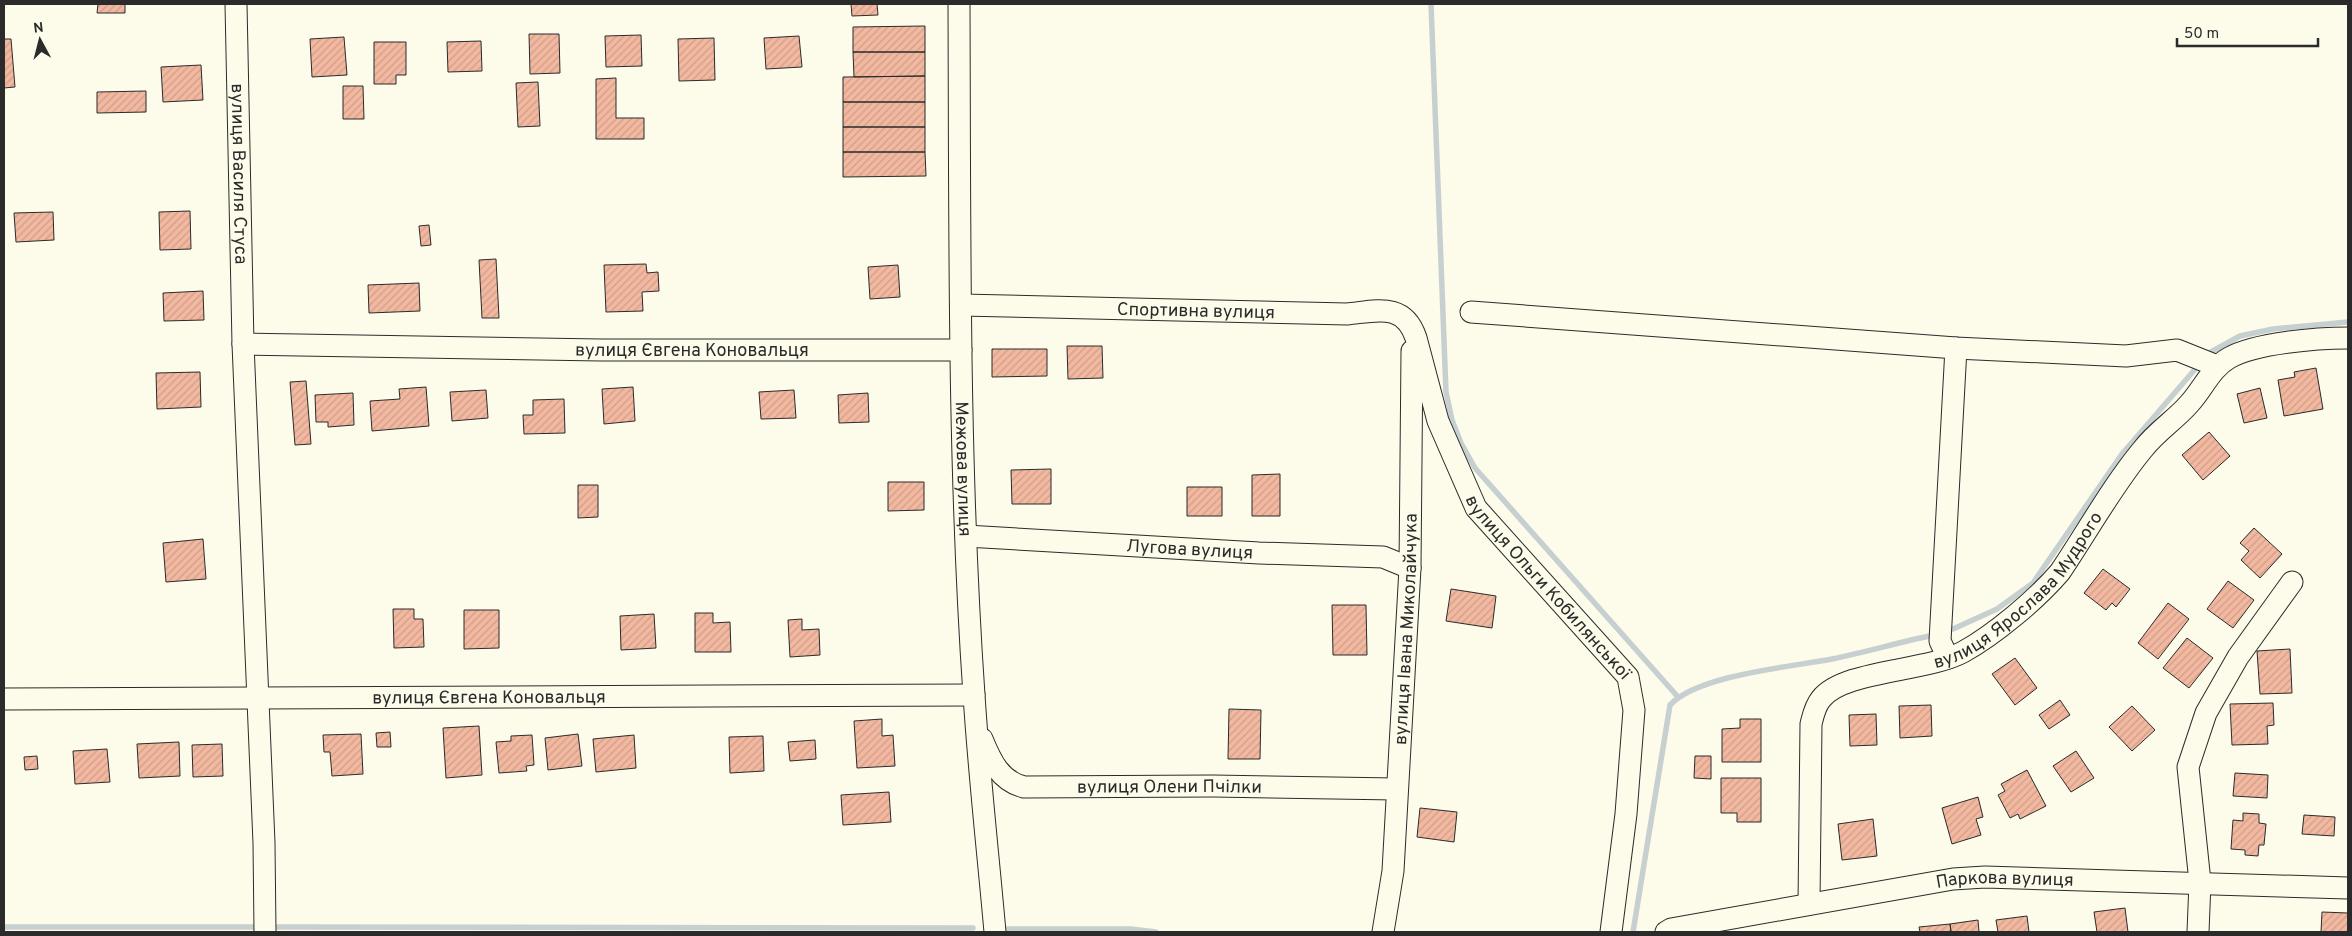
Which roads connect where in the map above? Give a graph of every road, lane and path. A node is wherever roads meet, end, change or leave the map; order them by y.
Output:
1 (236, 4) edge
2 (959, 4) edge
3 (961, 305) junction
4 (1471, 312) dead end
5 (1414, 332) junction
6 (2348, 338) edge
7 (243, 344) junction
8 (1956, 348) junction
9 (961, 350) junction
10 (2217, 366) junction
11 (966, 536) junction
12 (1410, 568) junction
13 (2292, 582) dead end
14 (1948, 658) junction
15 (974, 695) junction
16 (259, 696) junction
17 (4, 699) edge
18 (976, 726) junction
19 (1396, 789) junction
20 (2200, 882) junction
21 (2348, 888) edge
22 (1809, 904) junction
23 (265, 932) edge
24 (995, 932) edge
25 (1383, 932) edge
26 (1611, 932) edge
27 (1666, 932) edge
28 (2198, 932) edge

1 - 7 street, вулиця Василя Стуса
2 - 3 street, Межова вулиця
3 - 5 street, Спортивна вулиця
3 - 9 street, Межова вулиця
4 - 8 street
5 - 12 street, вулиця Івана Миколайчука
5 - 26 street, вулиця Ольги Кобилянської
6 - 10 street, вулиця Ярослава Мудрого
7 - 9 street, вулиця Євгена Коновальця
7 - 16 street, вулиця Василя Стуса
8 - 10 street
8 - 14 street
9 - 11 street, Межова вулиця
10 - 14 street, вулиця Ярослава Мудрого
11 - 12 street, Лугова вулиця
11 - 15 street, Межова вулиця
12 - 19 street, вулиця Івана Миколайчука
13 - 20 street
14 - 22 street, вулиця Ярослава Мудрого
15 - 16 street, вулиця Євгена Коновальця
15 - 18 street, Межова вулиця
16 - 17 street, вулиця Євгена Коновальця
16 - 23 street, вулиця Василя Стуса
18 - 19 street, вулиця Олени Пчілки
18 - 24 street, Межова вулиця
19 - 25 street, вулиця Івана Миколайчука
20 - 21 street, Паркова вулиця
20 - 22 street, Паркова вулиця
20 - 28 street
22 - 27 street, Паркова вулиця

